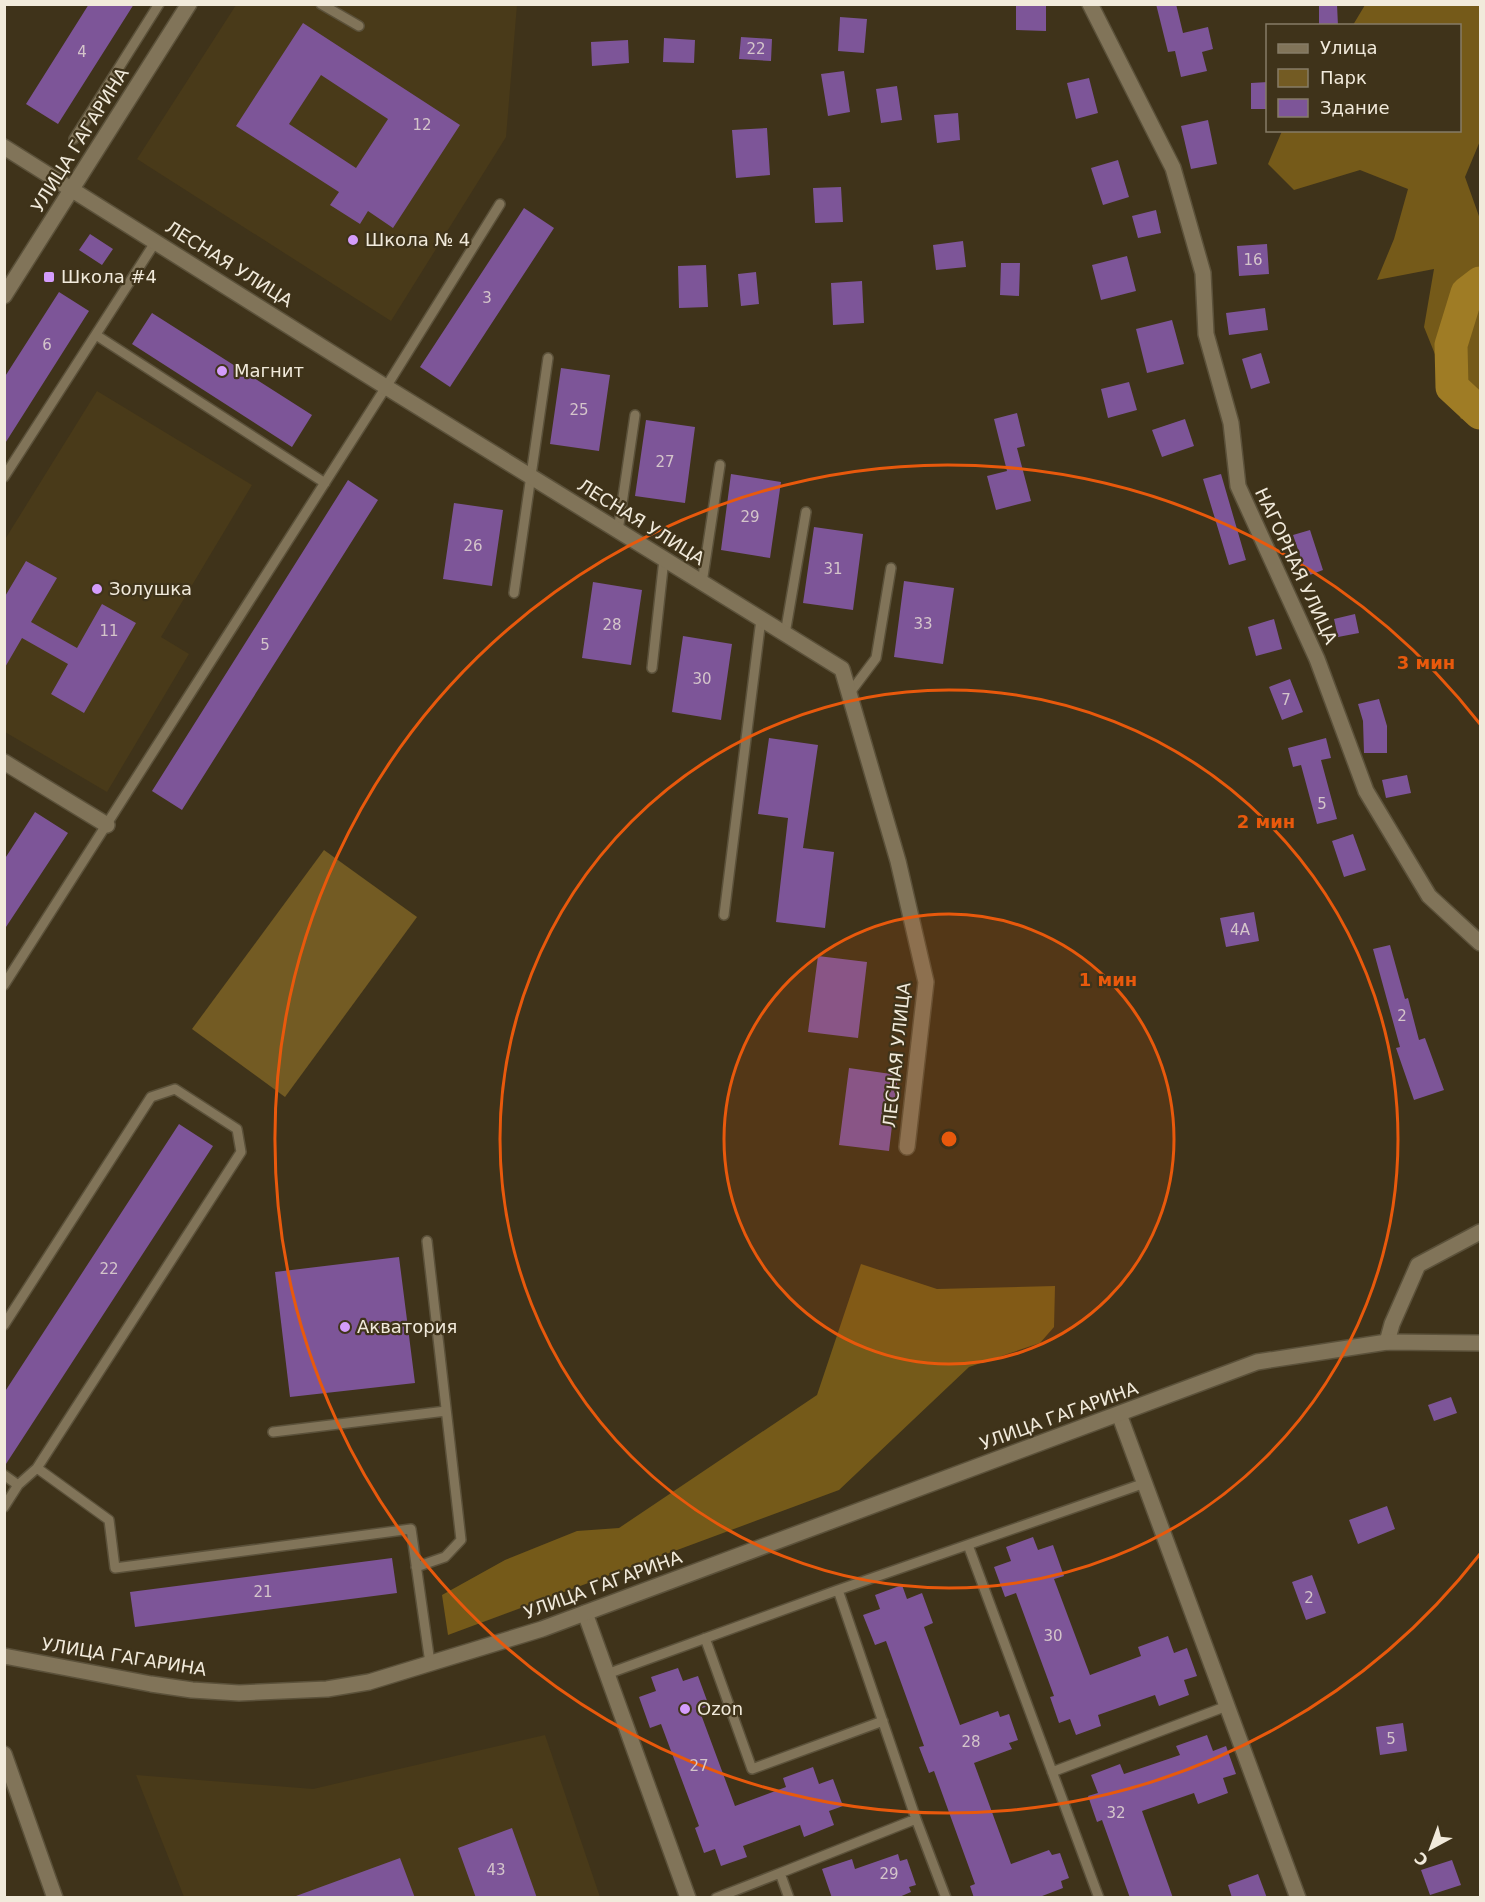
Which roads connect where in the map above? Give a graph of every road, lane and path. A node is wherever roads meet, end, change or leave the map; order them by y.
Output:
1 (159, 4) edge
2 (189, 4) edge
3 (321, 4) edge
4 (1090, 4) edge
5 (359, 26) dead end
6 (74, 139) dead end
7 (4, 147) edge
8 (72, 189) junction
9 (500, 204) dead end
10 (156, 241) junction
11 (4, 296) edge
12 (96, 335) junction
13 (549, 358) dead end
14 (387, 387) junction
15 (635, 415) dead end
16 (720, 465) dead end
17 (4, 477) edge
18 (531, 477) junction
19 (326, 483) junction
20 (806, 512) dead end
21 (618, 531) junction
22 (664, 559) junction
23 (891, 568) dead end
24 (702, 583) junction
25 (514, 593) dead end
26 (761, 619) junction
27 (785, 634) junction
28 (652, 668) dead end
29 (849, 694) junction
30 (4, 762) edge
31 (107, 825) junction
32 (724, 915) dead end
33 (1480, 943) edge
34 (4, 985) edge
35 (907, 1147) dead end
36 (1480, 1232) edge
37 (427, 1240) dead end
38 (4, 1325) edge
39 (1387, 1342) junction
40 (1480, 1343) edge
41 (446, 1411) junction
42 (1119, 1414) junction
43 (273, 1432) dead end
44 (37, 1468) junction
45 (4, 1475) edge
46 (1145, 1483) junction
47 (18, 1485) junction
48 (4, 1507) edge
49 (968, 1545) junction
50 (416, 1567) junction
51 (838, 1590) junction
52 (585, 1613) junction
53 (705, 1638) junction
54 (4, 1656) edge
55 (430, 1663) junction
56 (607, 1674) junction
57 (1227, 1706) junction
58 (883, 1720) junction
59 (4, 1754) edge
60 (1052, 1772) junction
61 (916, 1819) junction
62 (780, 1873) junction
63 (55, 1898) edge
64 (688, 1898) edge
65 (716, 1898) edge
66 (789, 1898) edge
67 (946, 1898) edge
68 (1099, 1898) edge
69 (1298, 1898) edge

1 - 6 lane
2 - 8 street, УЛИЦА ГАГАРИНА
3 - 5 lane
4 - 33 street, НАГОРНАЯ УЛИЦА
7 - 8 street, ЛЕСНАЯ УЛИЦА
8 - 10 street, ЛЕСНАЯ УЛИЦА
8 - 11 street, УЛИЦА ГАГАРИНА
9 - 14 lane
10 - 12 lane
10 - 14 street, ЛЕСНАЯ УЛИЦА
12 - 17 lane
12 - 19 lane
13 - 18 lane
14 - 18 street, ЛЕСНАЯ УЛИЦА
14 - 19 lane
15 - 21 lane
16 - 24 lane
18 - 21 street, ЛЕСНАЯ УЛИЦА
18 - 25 lane
19 - 31 lane
20 - 27 lane
21 - 22 street, ЛЕСНАЯ УЛИЦА
22 - 24 street, ЛЕСНАЯ УЛИЦА
22 - 28 lane
23 - 29 lane
24 - 26 street, ЛЕСНАЯ УЛИЦА
26 - 27 street, ЛЕСНАЯ УЛИЦА
26 - 32 lane
27 - 29 street, ЛЕСНАЯ УЛИЦА
29 - 35 street, ЛЕСНАЯ УЛИЦА
30 - 31 street
31 - 34 lane
36 - 39 street
37 - 41 lane
38 - 44 lane
39 - 40 street, УЛИЦА ГАГАРИНА
39 - 42 street, УЛИЦА ГАГАРИНА
41 - 43 lane
41 - 50 lane
42 - 46 street
42 - 52 street, УЛИЦА ГАГАРИНА
44 - 47 lane
44 - 50 lane
45 - 47 lane
46 - 49 lane
46 - 57 street
47 - 48 lane
49 - 51 lane
49 - 60 lane
50 - 55 lane
51 - 53 lane
51 - 58 lane
52 - 55 street, УЛИЦА ГАГАРИНА
52 - 56 street
53 - 56 lane
53 - 58 lane
54 - 55 street, УЛИЦА ГАГАРИНА
56 - 64 street
57 - 60 lane
57 - 69 street
58 - 61 lane
59 - 63 street
60 - 68 lane
61 - 62 lane
61 - 67 lane
62 - 65 lane
62 - 66 lane

